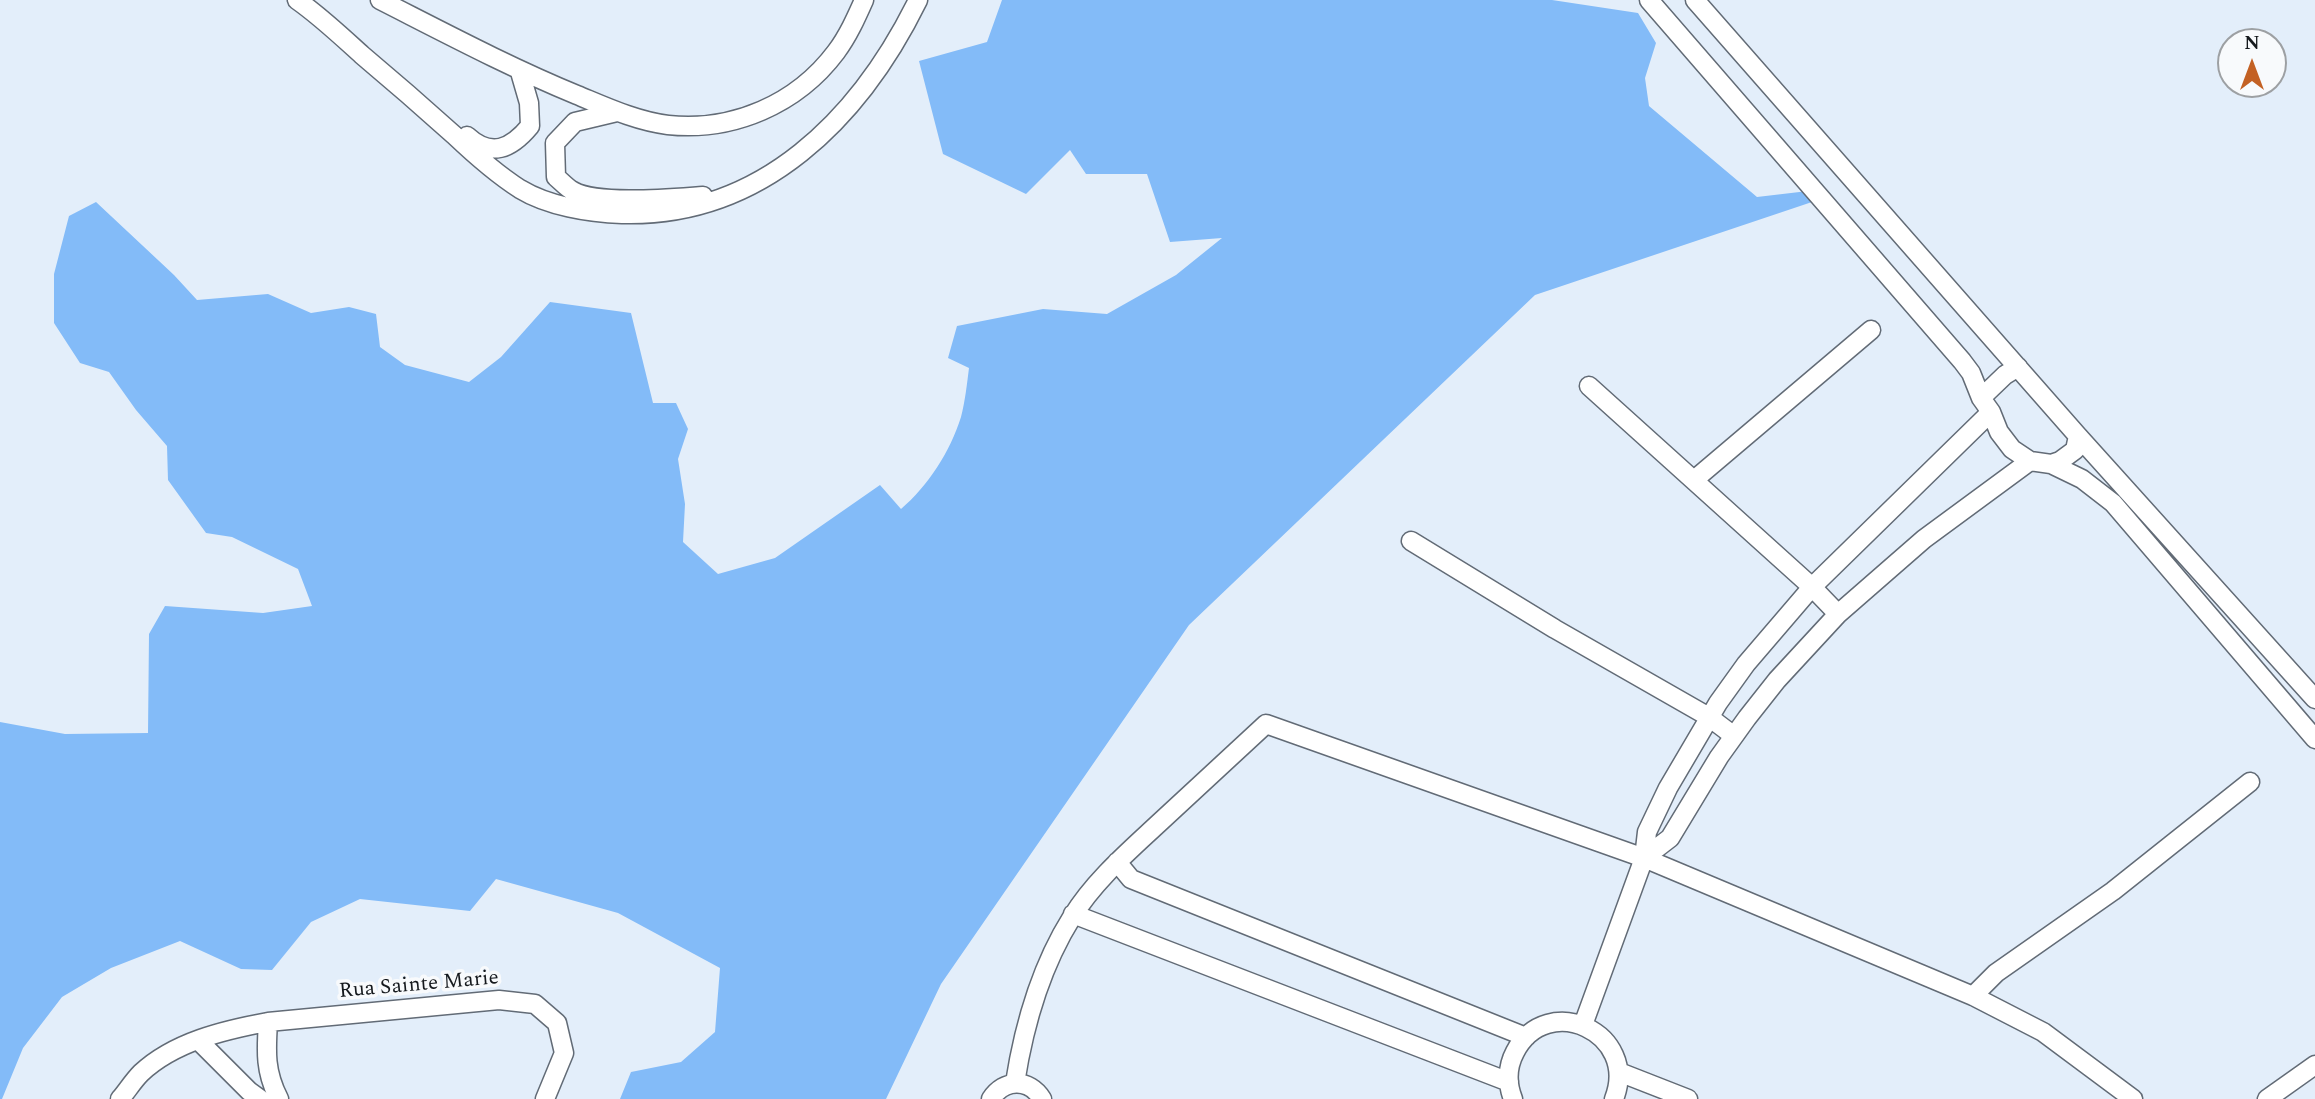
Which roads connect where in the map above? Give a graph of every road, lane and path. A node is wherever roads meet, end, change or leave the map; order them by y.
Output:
1 (297, 0) edge
2 (380, 0) edge
3 (864, 0) edge
4 (918, 0) edge
5 (1649, 0) edge
6 (1695, 0) edge
7 (520, 72) junction
8 (386, 75) junction
9 (617, 112) junction
10 (734, 194) junction
11 (1871, 330) dead end
12 (2018, 367) junction
13 (1589, 386) dead end
14 (1986, 405) junction
15 (2078, 436) junction
16 (2029, 460) junction
17 (2050, 464) junction
18 (1694, 480) junction
19 (1410, 541) dead end
20 (1812, 587) junction
21 (1838, 614) junction
22 (2315, 699) edge
23 (1709, 718) junction
24 (1734, 736) junction
25 (2315, 739) edge
26 (2250, 782) dead end
27 (1644, 858) junction
28 (1117, 862) junction
29 (1073, 914) junction
30 (1973, 996) junction
31 (268, 1022) junction
32 (1583, 1025) junction
33 (1525, 1037) junction
34 (198, 1040) junction
35 (2315, 1065) edge
36 (1619, 1072) junction
37 (1015, 1083) junction
38 (1511, 1090) edge
39 (120, 1099) edge
40 (260, 1099) edge
41 (279, 1099) edge
42 (545, 1099) edge
43 (991, 1099) edge
44 (1042, 1099) edge
45 (1614, 1099) edge
46 (1688, 1099) edge
47 (2133, 1099) edge
48 (2267, 1099) edge

1 - 8 street
2 - 7 street
3 - 9 street
4 - 10 street
5 - 14 street
6 - 12 street
7 - 8 street
7 - 9 street
8 - 10 street
9 - 10 street
11 - 18 street
12 - 14 street
12 - 15 street
13 - 18 street
14 - 16 street
14 - 20 street
15 - 17 street
15 - 22 street
16 - 17 street
16 - 21 street
17 - 25 street
18 - 20 street
19 - 23 street
20 - 21 street
20 - 23 street
21 - 24 street
23 - 24 street
23 - 27 street
24 - 27 street
26 - 30 street
27 - 28 street
27 - 30 street
27 - 32 street
28 - 29 street
28 - 33 street
29 - 37 street
29 - 38 street
30 - 47 street
31 - 34 street, Rua Sainte Marie
31 - 41 street
31 - 42 street, Rua Sainte Marie
32 - 33 street
32 - 36 street
33 - 38 street
34 - 39 street, Rua Sainte Marie
34 - 40 street
35 - 48 street
36 - 45 street
36 - 46 street
37 - 43 street
37 - 44 street

